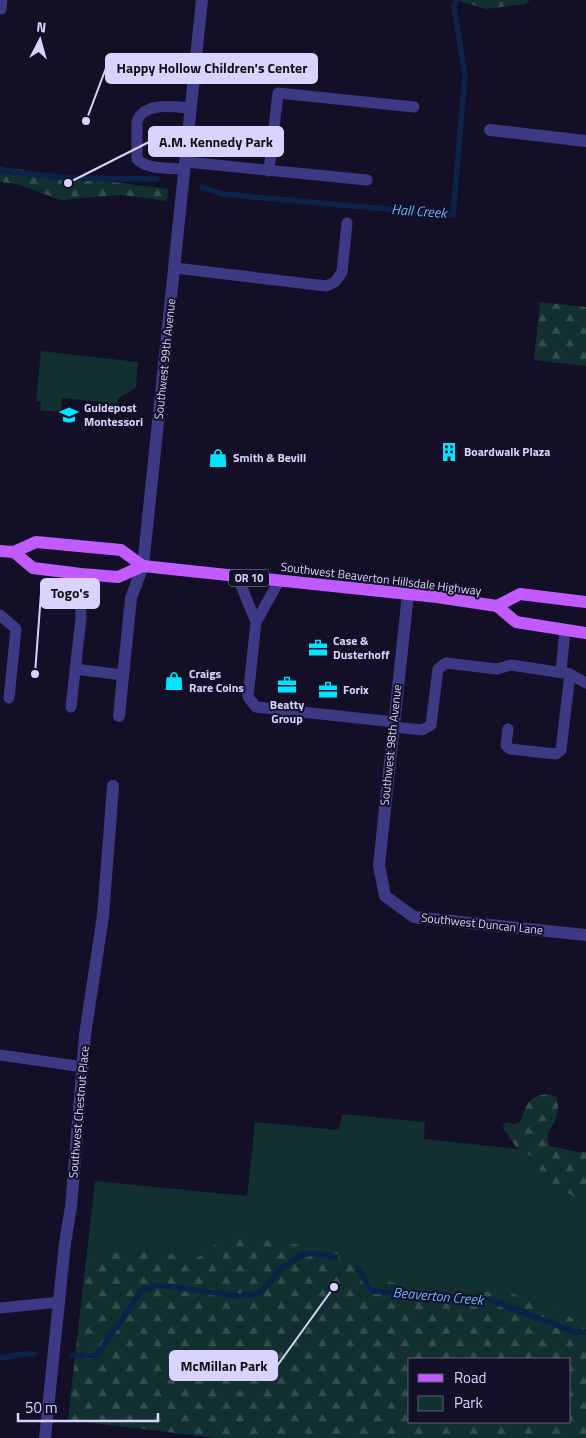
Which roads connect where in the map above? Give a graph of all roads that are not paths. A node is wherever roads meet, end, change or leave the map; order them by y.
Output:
1 (202, 0) edge
2 (414, 107) dead end
3 (191, 108) junction
4 (490, 130) dead end
5 (586, 141) edge
6 (185, 166) junction
7 (269, 171) junction
8 (367, 180) dead end
9 (347, 223) dead end
10 (175, 268) junction
11 (0, 551) edge
12 (14, 552) junction
13 (143, 566) junction
14 (81, 574) junction
15 (237, 576) junction
16 (279, 581) junction
17 (408, 594) junction
18 (586, 602) edge
19 (497, 606) junction
20 (0, 615) edge
21 (256, 622) junction
22 (565, 630) junction
23 (586, 633) edge
24 (76, 669) junction
25 (565, 673) junction
26 (123, 675) junction
27 (586, 683) edge
28 (9, 698) dead end
29 (71, 707) dead end
30 (119, 716) dead end
31 (394, 724) junction
32 (508, 729) dead end
33 (114, 786) dead end
34 (385, 896) joint
35 (586, 935) edge
36 (0, 1055) edge
37 (83, 1067) junction
38 (59, 1302) junction
39 (0, 1308) edge
40 (44, 1438) edge

1 - 3 street, Southwest 99th Avenue
2 - 7 lane
3 - 6 street, Southwest 99th Avenue
3 - 6 lane
4 - 5 street
6 - 7 lane
6 - 10 street, Southwest 99th Avenue
7 - 8 lane
9 - 10 lane
10 - 13 street, Southwest 99th Avenue
11 - 12 main road, Southwest Beaverton Hillsdale Highway / OR 10
12 - 13 main road, Southwest Beaverton Hillsdale Highway / OR 10
12 - 14 main road, Southwest Beaverton Hillsdale Highway / OR 10
13 - 14 main road, Southwest Beaverton Hillsdale Highway / OR 10
13 - 15 main road, Southwest Beaverton Hillsdale Highway / OR 10
13 - 26 street, Southwest 99th Avenue
14 - 24 lane
15 - 16 main road, Southwest Beaverton Hillsdale Highway / OR 10
15 - 21 lane
16 - 17 main road, Southwest Beaverton Hillsdale Highway / OR 10
16 - 21 lane
17 - 19 main road, Southwest Beaverton Hillsdale Highway / OR 10
17 - 31 street, Southwest 98th Avenue
18 - 19 main road, Southwest Beaverton Hillsdale Highway
19 - 22 main road, Southwest Beaverton Hillsdale Highway
20 - 28 lane
21 - 31 lane
22 - 23 main road, Southwest Beaverton Hillsdale Highway
22 - 25 lane
24 - 26 lane
24 - 29 lane
25 - 27 lane
25 - 31 lane
25 - 32 lane
26 - 30 street, Southwest 99th Avenue
31 - 34 street, Southwest 98th Avenue
33 - 37 street, Southwest Chestnut Place
34 - 35 street, Southwest Duncan Lane
36 - 37 lane
37 - 38 street, Southwest Chestnut Place
38 - 39 lane
38 - 40 street, Southwest Chestnut Place

